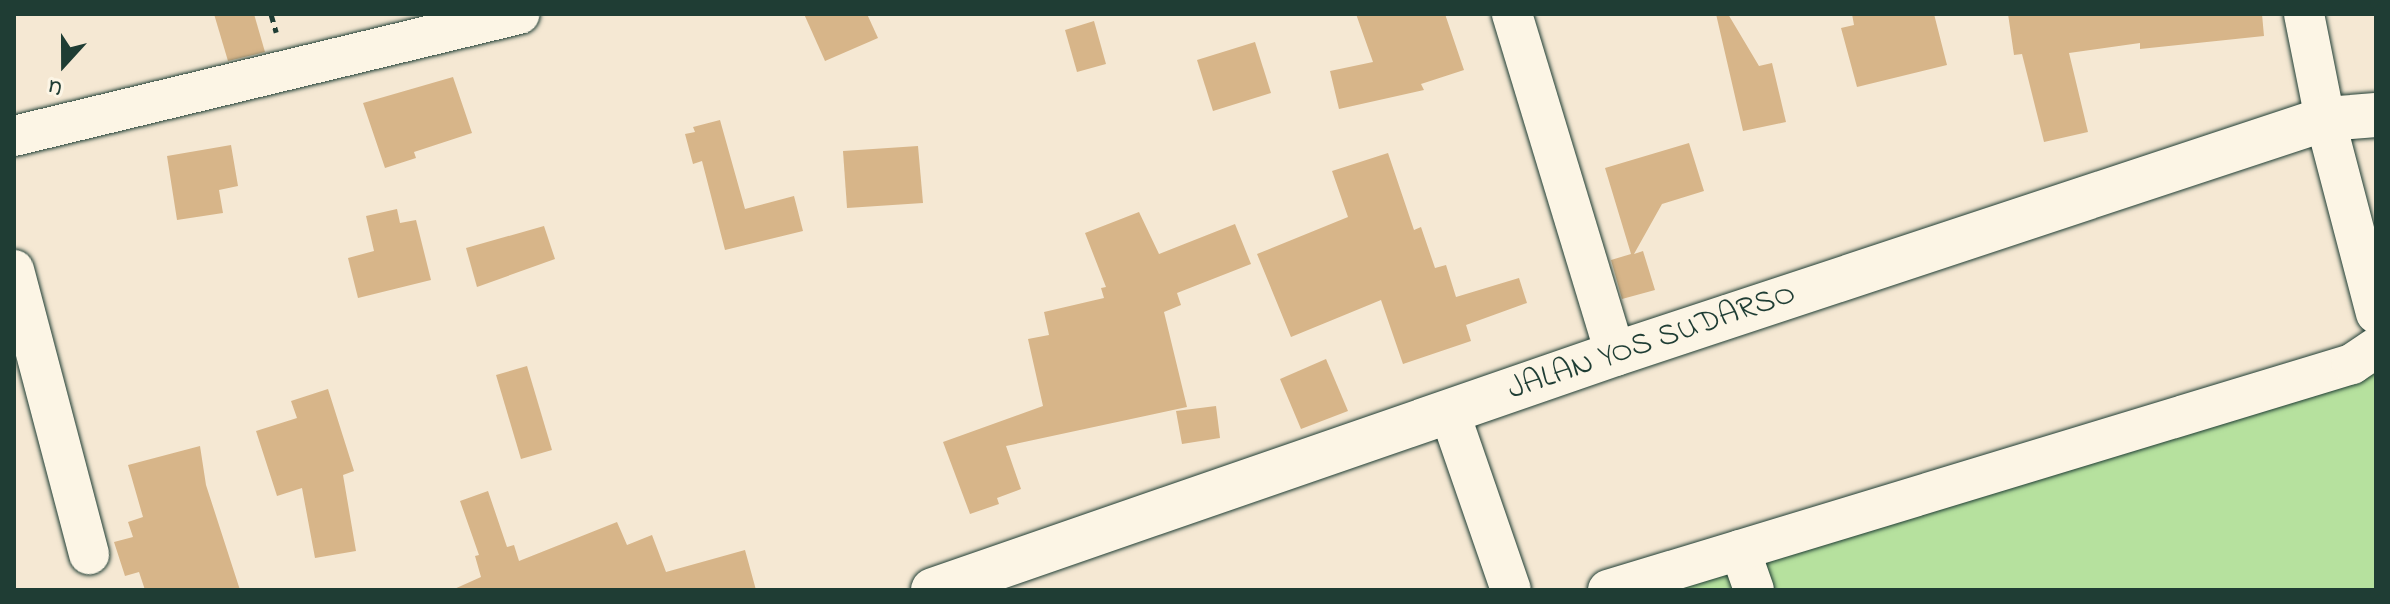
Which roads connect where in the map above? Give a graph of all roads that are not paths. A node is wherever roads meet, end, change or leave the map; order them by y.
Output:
1 (519, 14) edge
2 (1512, 14) edge
3 (2304, 14) edge
4 (2376, 115) edge
5 (2325, 119) junction
6 (14, 136) edge
7 (14, 270) edge
8 (2376, 313) edge
9 (2376, 320) edge
10 (2376, 336) edge
11 (2376, 348) edge
12 (1615, 354) junction
13 (1449, 411) junction
14 (1740, 550) junction
15 (89, 554) dead end
16 (933, 590) edge
17 (1511, 590) edge
18 (1608, 590) edge
19 (1754, 590) edge

1 - 6 street
2 - 12 street
3 - 5 street
4 - 5 main road, JALAN YOS SUDARSO
5 - 8 street
5 - 12 main road, JALAN YOS SUDARSO
7 - 15 street
9 - 10 street
11 - 14 street
12 - 13 main road, JALAN YOS SUDARSO
13 - 16 main road, JALAN YOS SUDARSO
13 - 17 street
14 - 18 street
14 - 19 street

